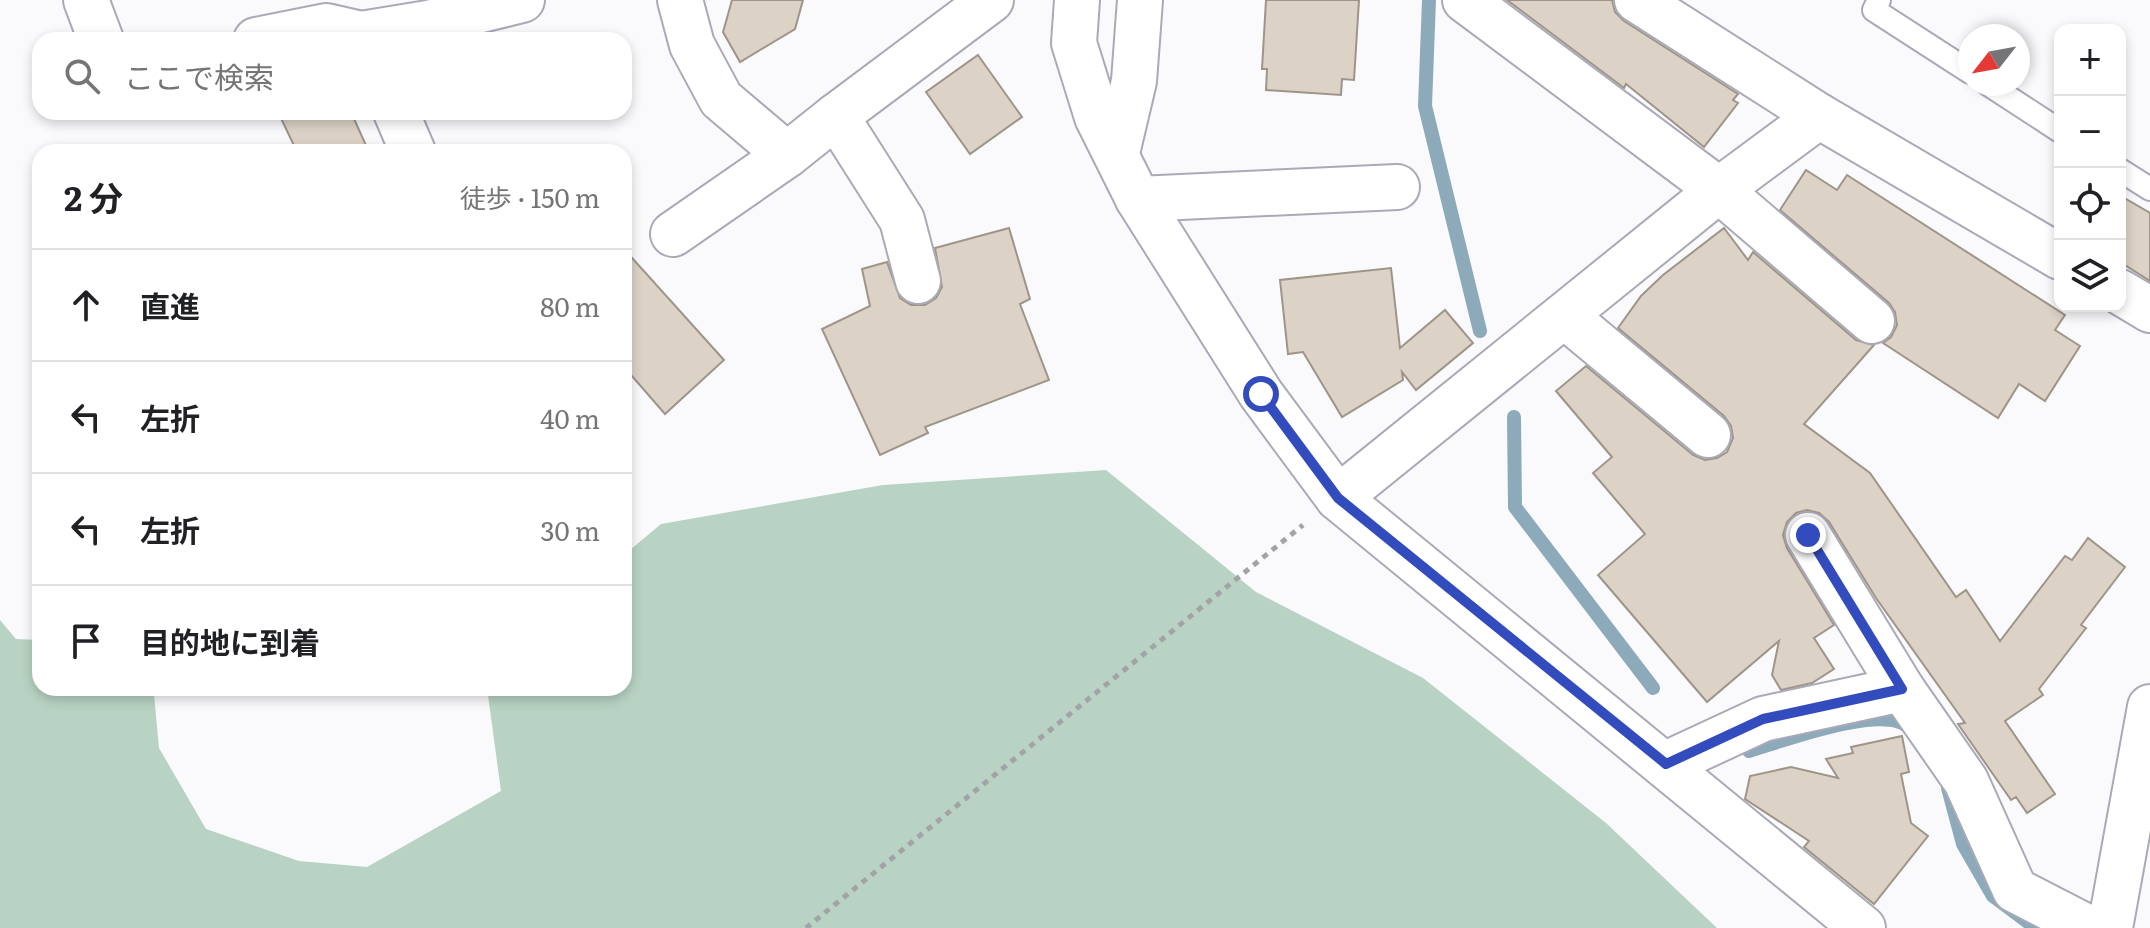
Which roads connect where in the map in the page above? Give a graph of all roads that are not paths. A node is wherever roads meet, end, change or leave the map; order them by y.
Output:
1 (86, 0) edge
2 (522, 0) edge
3 (679, 0) edge
4 (991, 0) edge
5 (1077, 0) edge
6 (1140, 0) edge
7 (1465, 0) edge
8 (1637, 0) edge
9 (1879, 0) edge
10 (428, 11) edge
11 (98, 32) edge
12 (296, 32) edge
13 (346, 32) edge
14 (375, 32) edge
15 (1958, 64) edge
16 (2006, 96) edge
17 (836, 116) junction
18 (1819, 116) junction
19 (399, 120) edge
20 (2054, 127) edge
21 (410, 144) edge
22 (1117, 153) junction
23 (787, 155) junction
24 (2126, 174) edge
25 (1397, 187) dead end
26 (2150, 189) edge
27 (1719, 190) junction
28 (1138, 199) junction
29 (673, 234) dead end
30 (2054, 253) edge
31 (918, 281) dead end
32 (2126, 296) edge
33 (2150, 310) edge
34 (1566, 317) junction
35 (1872, 321) dead end
36 (1708, 435) dead end
37 (1338, 498) junction
38 (1808, 535) dead end
39 (1902, 689) junction
40 (2150, 707) edge
41 (1666, 764) junction
42 (1863, 928) edge
43 (2089, 928) edge
44 (2110, 928) edge

1 - 11 street
2 - 10 street
3 - 23 street
4 - 17 street
5 - 22 street
6 - 22 street
7 - 27 street
8 - 18 street
9 - 15 lane
10 - 14 street
12 - 13 street
16 - 20 lane
17 - 23 street
17 - 31 street
18 - 27 street
18 - 30 street
19 - 21 street
22 - 28 street
23 - 29 street
24 - 26 lane
25 - 28 street
27 - 34 street
27 - 35 street
28 - 37 street
32 - 33 street
34 - 36 street
34 - 37 street
37 - 41 street
38 - 39 street
39 - 41 street
39 - 43 street
40 - 44 street
41 - 42 street

